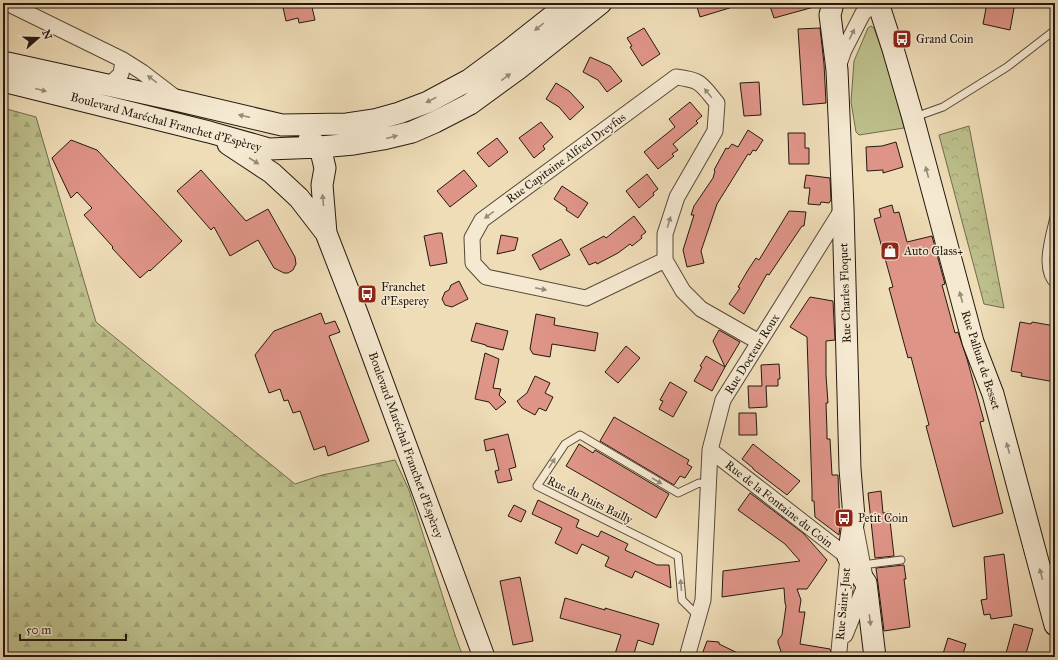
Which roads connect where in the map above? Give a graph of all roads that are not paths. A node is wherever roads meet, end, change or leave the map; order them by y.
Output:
1 (7, 3) edge
2 (569, 3) edge
3 (601, 3) edge
4 (833, 3) edge
5 (877, 3) edge
6 (1055, 30) edge
7 (123, 60) junction
8 (3, 62) edge
9 (837, 70) junction
10 (3, 82) edge
11 (108, 86) junction
12 (180, 101) junction
13 (913, 118) junction
14 (282, 125) junction
15 (209, 132) junction
16 (354, 144) junction
17 (320, 147) junction
18 (325, 168) junction
19 (843, 208) junction
20 (1055, 213) edge
21 (326, 233) junction
22 (665, 260) junction
23 (1055, 285) edge
24 (759, 342) junction
25 (710, 450) junction
26 (708, 485) junction
27 (901, 560) dead end
28 (858, 569) junction
29 (699, 617) junction
30 (1055, 625) edge
31 (838, 654) edge
32 (484, 657) edge
33 (687, 657) edge
34 (875, 657) edge

1 - 7 street
2 -> 14 main road
16 -> 3 main road, Boulevard Maréchal Franchet d'Espèrey
4 - 9 main road, Rue Charles Floquet
9 -> 5 street, Rue Charles Floquet
5 - 13 main road, Rue Palluat de Besset
6 - 13 lane
7 - 11 street
12 -> 7 street
8 - 11 main road, Boulevard Maréchal Franchet d'Espèrey
9 - 19 main road, Rue Charles Floquet
10 -> 15 main road, Boulevard Maréchal Franchet d'Espèrey
11 - 12 main road, Boulevard Maréchal Franchet d'Espèrey
14 -> 12 main road, Boulevard Maréchal Franchet d'Espèrey
30 -> 13 main road, Rue Palluat de Besset
14 - 17 main road
15 - 17 main road, Boulevard Maréchal Franchet d'Espèrey
15 -> 21 main road
16 - 17 main road, Boulevard Maréchal Franchet d'Espèrey
16 - 18 main road
17 - 18 main road
21 -> 18 main road
19 - 24 street, Rue Docteur Roux
19 - 28 main road, Rue Charles Floquet
20 - 23 lane
21 - 32 main road, Boulevard Maréchal Franchet d'Espèrey
22 -> 22 street, Rue Capitaine Alfred Dreyfus
22 - 24 street
24 - 25 street, Rue Docteur Roux
25 - 26 street, Rue Docteur Roux
25 - 28 street, Rue de la Fontaine du Coin
26 - 29 street, Rue Docteur Roux
29 -> 26 lane, Rue du Puits Bailly
27 - 28 lane
28 - 31 street, Rue Saint-Just
28 - 31 street, Rue Saint-Just
28 -> 34 main road, Rue Charles Floquet
29 - 33 street, Rue Docteur Roux

